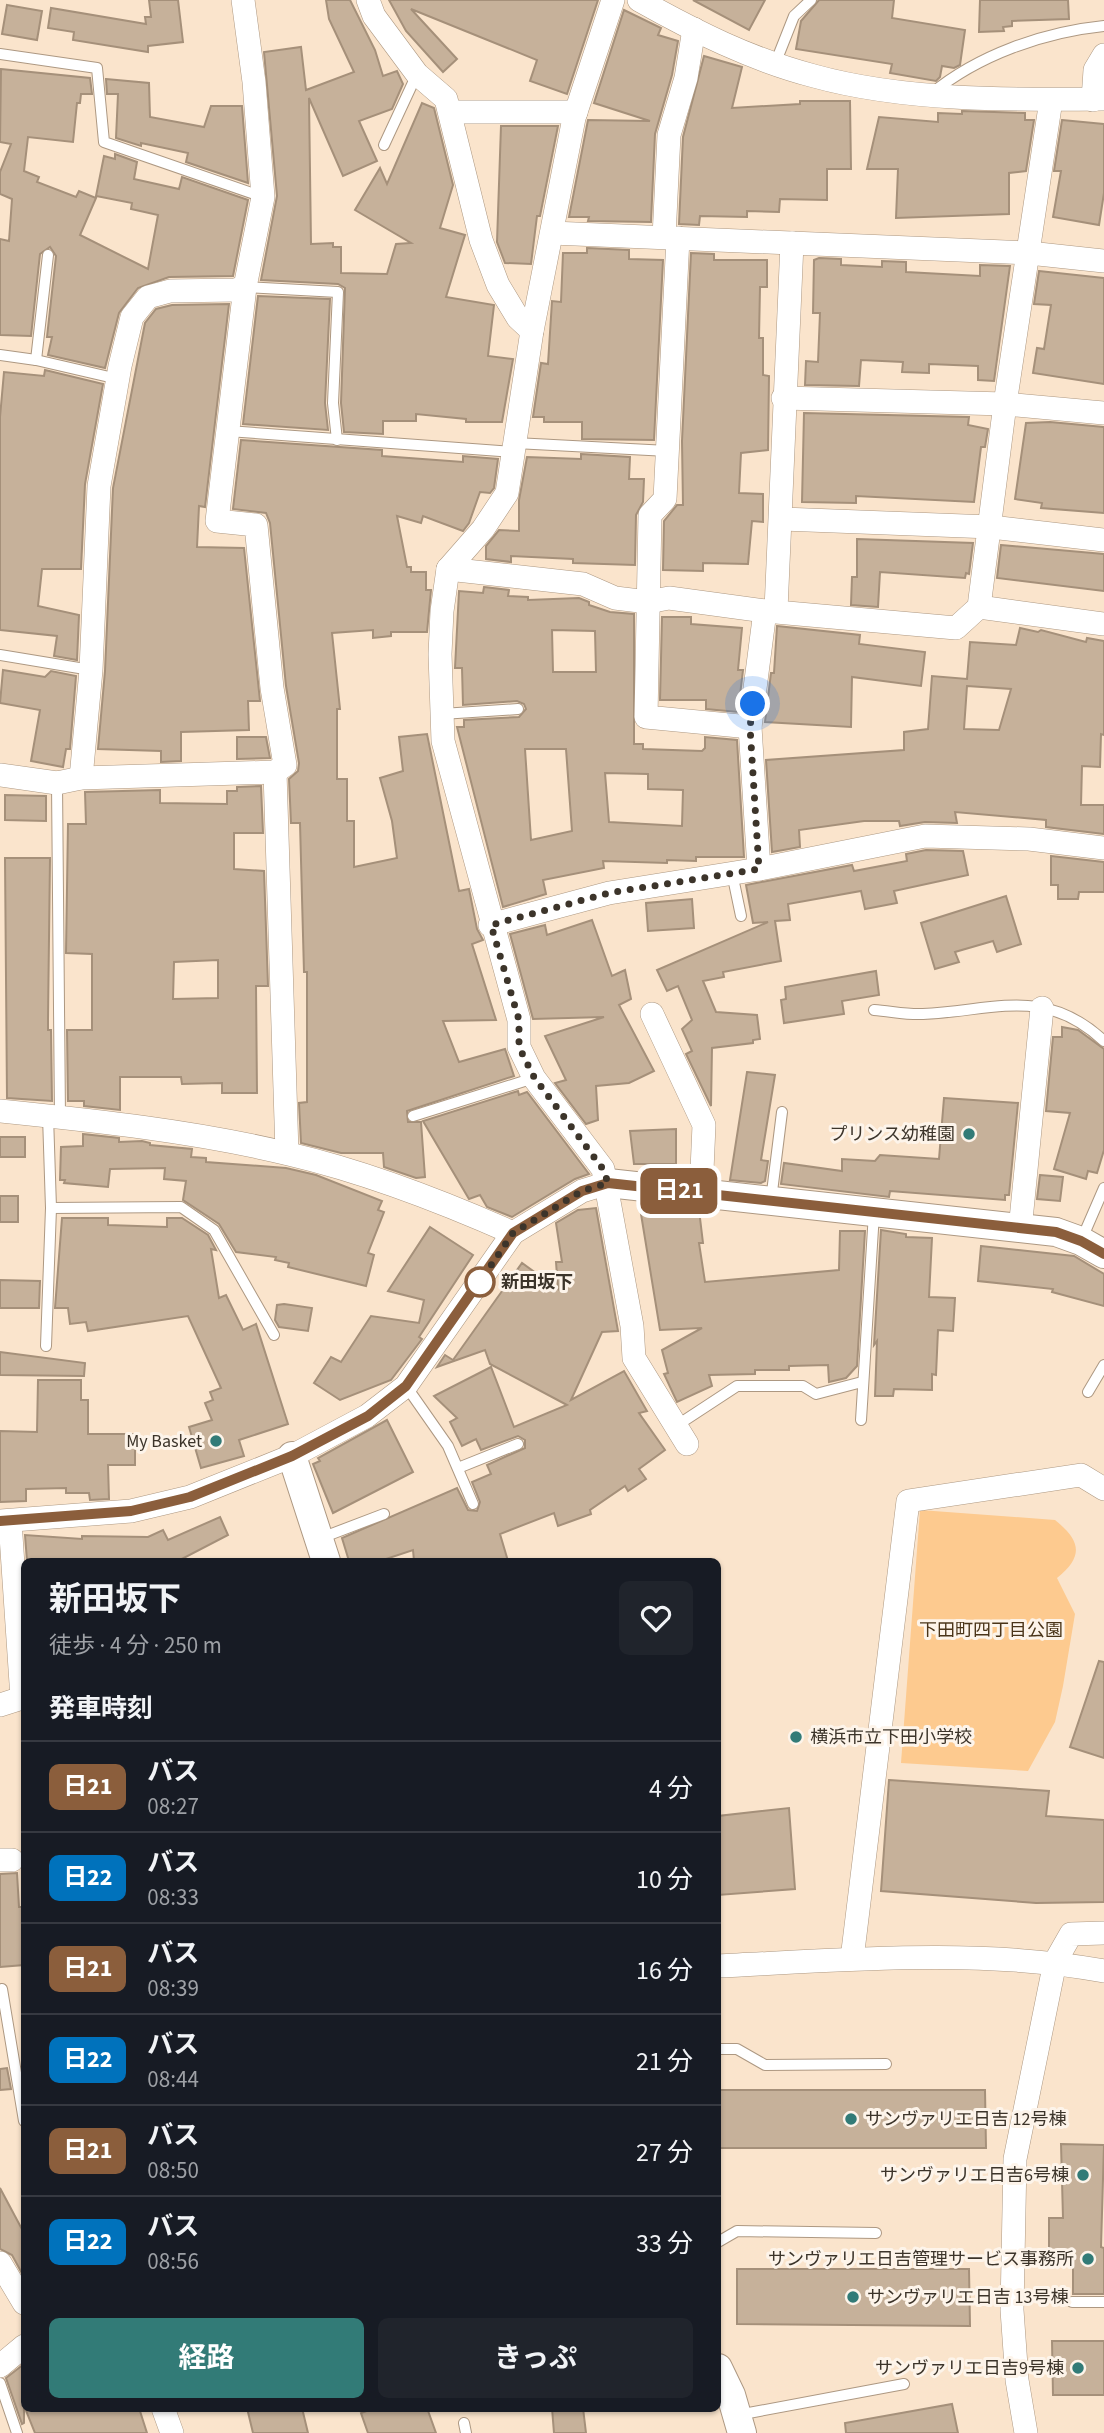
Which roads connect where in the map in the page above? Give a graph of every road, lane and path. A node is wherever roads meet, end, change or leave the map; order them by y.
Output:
1 (243, 0) edge
2 (368, 0) edge
3 (613, 0) edge
4 (811, 0) edge
5 (652, 3) edge
6 (1104, 26) edge
7 (694, 29) junction
8 (0, 54) edge
9 (1104, 55) edge
10 (775, 64) junction
11 (417, 74) junction
12 (929, 96) junction
13 (1098, 99) edge
14 (1051, 100) junction
15 (452, 112) junction
16 (576, 112) junction
17 (384, 145) dead end
18 (263, 197) junction
19 (552, 233) junction
20 (671, 238) junction
21 (792, 243) junction
22 (1029, 253) junction
23 (48, 255) dead end
24 (1104, 261) edge
25 (245, 287) junction
26 (532, 331) junction
27 (0, 355) edge
28 (36, 360) junction
29 (118, 379) junction
30 (783, 398) junction
31 (1005, 404) junction
32 (1104, 414) edge
33 (228, 431) junction
34 (337, 440) junction
35 (514, 447) junction
36 (668, 451) junction
37 (782, 519) junction
38 (991, 527) junction
39 (1104, 540) edge
40 (448, 569) junction
41 (648, 602) junction
42 (979, 607) junction
43 (771, 610) junction
44 (1104, 624) edge
45 (0, 655) edge
46 (91, 670) junction
47 (518, 709) dead end
48 (442, 714) junction
49 (750, 727) junction
50 (275, 772) junction
51 (0, 775) edge
52 (81, 778) junction
53 (57, 783) junction
54 (1104, 848) edge
55 (759, 869) junction
56 (732, 873) junction
57 (741, 916) dead end
58 (491, 925) junction
59 (1042, 1009) junction
60 (874, 1010) dead end
61 (652, 1014) dead end
62 (1104, 1041) edge
63 (534, 1077) junction
64 (0, 1111) edge
65 (782, 1112) dead end
66 (413, 1116) dead end
67 (54, 1117) junction
68 (287, 1153) junction
69 (608, 1183) junction
70 (1104, 1188) edge
71 (701, 1193) junction
72 (771, 1200) junction
73 (51, 1208) junction
74 (874, 1213) junction
75 (1020, 1230) junction
76 (513, 1233) junction
77 (1093, 1247) edge
78 (274, 1335) dead end
79 (47, 1346) dead end
80 (1104, 1364) edge
81 (862, 1382) junction
82 (406, 1386) junction
83 (1088, 1392) dead end
84 (861, 1420) dead end
85 (681, 1435) joint
86 (518, 1444) dead end
87 (292, 1456) junction
88 (458, 1468) junction
89 (1104, 1489) edge
90 (473, 1504) dead end
91 (384, 1514) dead end
92 (5, 1521) edge
93 (321, 1554) edge
94 (10, 1645) edge
95 (21, 1675) edge
96 (21, 1698) edge
97 (0, 1705) edge
98 (1104, 1933) edge
99 (852, 1959) junction
100 (1055, 1962) junction
101 (721, 1966) edge
102 (1104, 1971) edge
103 (2, 1989) dead end
104 (721, 2049) edge
105 (887, 2064) dead end
106 (21, 2103) edge
107 (876, 2233) dead end
108 (721, 2240) edge
109 (0, 2263) edge
110 (21, 2298) edge
111 (1072, 2302) dead end
112 (1104, 2302) edge
113 (21, 2348) edge
114 (0, 2366) edge
115 (721, 2376) edge
116 (0, 2383) edge
117 (904, 2384) dead end
118 (164, 2412) edge
119 (739, 2424) edge
120 (16, 2433) edge
121 (172, 2433) edge
122 (1026, 2433) edge

1 - 18 street
2 - 11 street
3 - 16 street
4 - 10 lane
5 - 7 street
6 - 12 lane
7 - 10 street
7 - 20 street
8 - 18 lane
9 - 13 street
10 - 12 street
11 - 15 street
11 - 17 lane
12 - 14 street
13 - 14 street
14 - 22 street
15 - 16 street
15 - 26 street
16 - 19 street
18 - 25 street
19 - 20 street
19 - 26 street
20 - 21 street
20 - 36 street
21 - 22 street
21 - 30 street
22 - 24 street
22 - 31 street
23 - 28 lane
25 - 29 street
25 - 33 street
25 - 34 lane
26 - 35 street
27 - 28 lane
28 - 29 lane
29 - 46 street
30 - 31 street
30 - 37 street
31 - 32 street
31 - 38 street
33 - 34 lane
33 - 50 street
34 - 35 lane
35 - 36 lane
35 - 40 street
36 - 41 street
37 - 38 street
37 - 43 street
38 - 39 street
38 - 42 street
40 - 41 street
40 - 48 street
41 - 43 street
41 - 49 street
42 - 43 street
42 - 44 street
43 - 49 street
45 - 46 lane
46 - 52 street
47 - 48 lane
48 - 58 street
49 - 55 street
50 - 52 street
50 - 68 street
51 - 53 street
52 - 53 street
53 - 67 lane
54 - 55 street
55 - 56 street
56 - 57 lane
56 - 58 street
58 - 63 street
59 - 60 lane
59 - 62 lane
59 - 75 street
61 - 71 street
63 - 66 lane
63 - 69 street
64 - 67 street
65 - 72 lane
67 - 68 street
67 - 73 lane
68 - 76 street
69 - 71 street
69 - 76 street
69 - 85 street
70 - 77 lane
71 - 72 street
72 - 74 street
73 - 78 lane
73 - 79 lane
74 - 75 street
74 - 81 lane
75 - 77 street
76 - 82 street
80 - 83 lane
81 - 84 lane
81 - 85 lane
82 - 87 street
82 - 88 lane
86 - 88 lane
87 - 92 street
87 - 93 street
88 - 90 lane
89 - 99 street
91 - 93 lane
92 - 94 street
94 - 95 street
96 - 97 street
98 - 100 street
99 - 100 street
99 - 101 street
100 - 102 street
100 - 122 street
103 - 106 lane
104 - 105 lane
107 - 108 lane
109 - 110 street
111 - 112 lane
113 - 114 street
115 - 119 street
116 - 120 lane
117 - 119 lane
118 - 121 street

